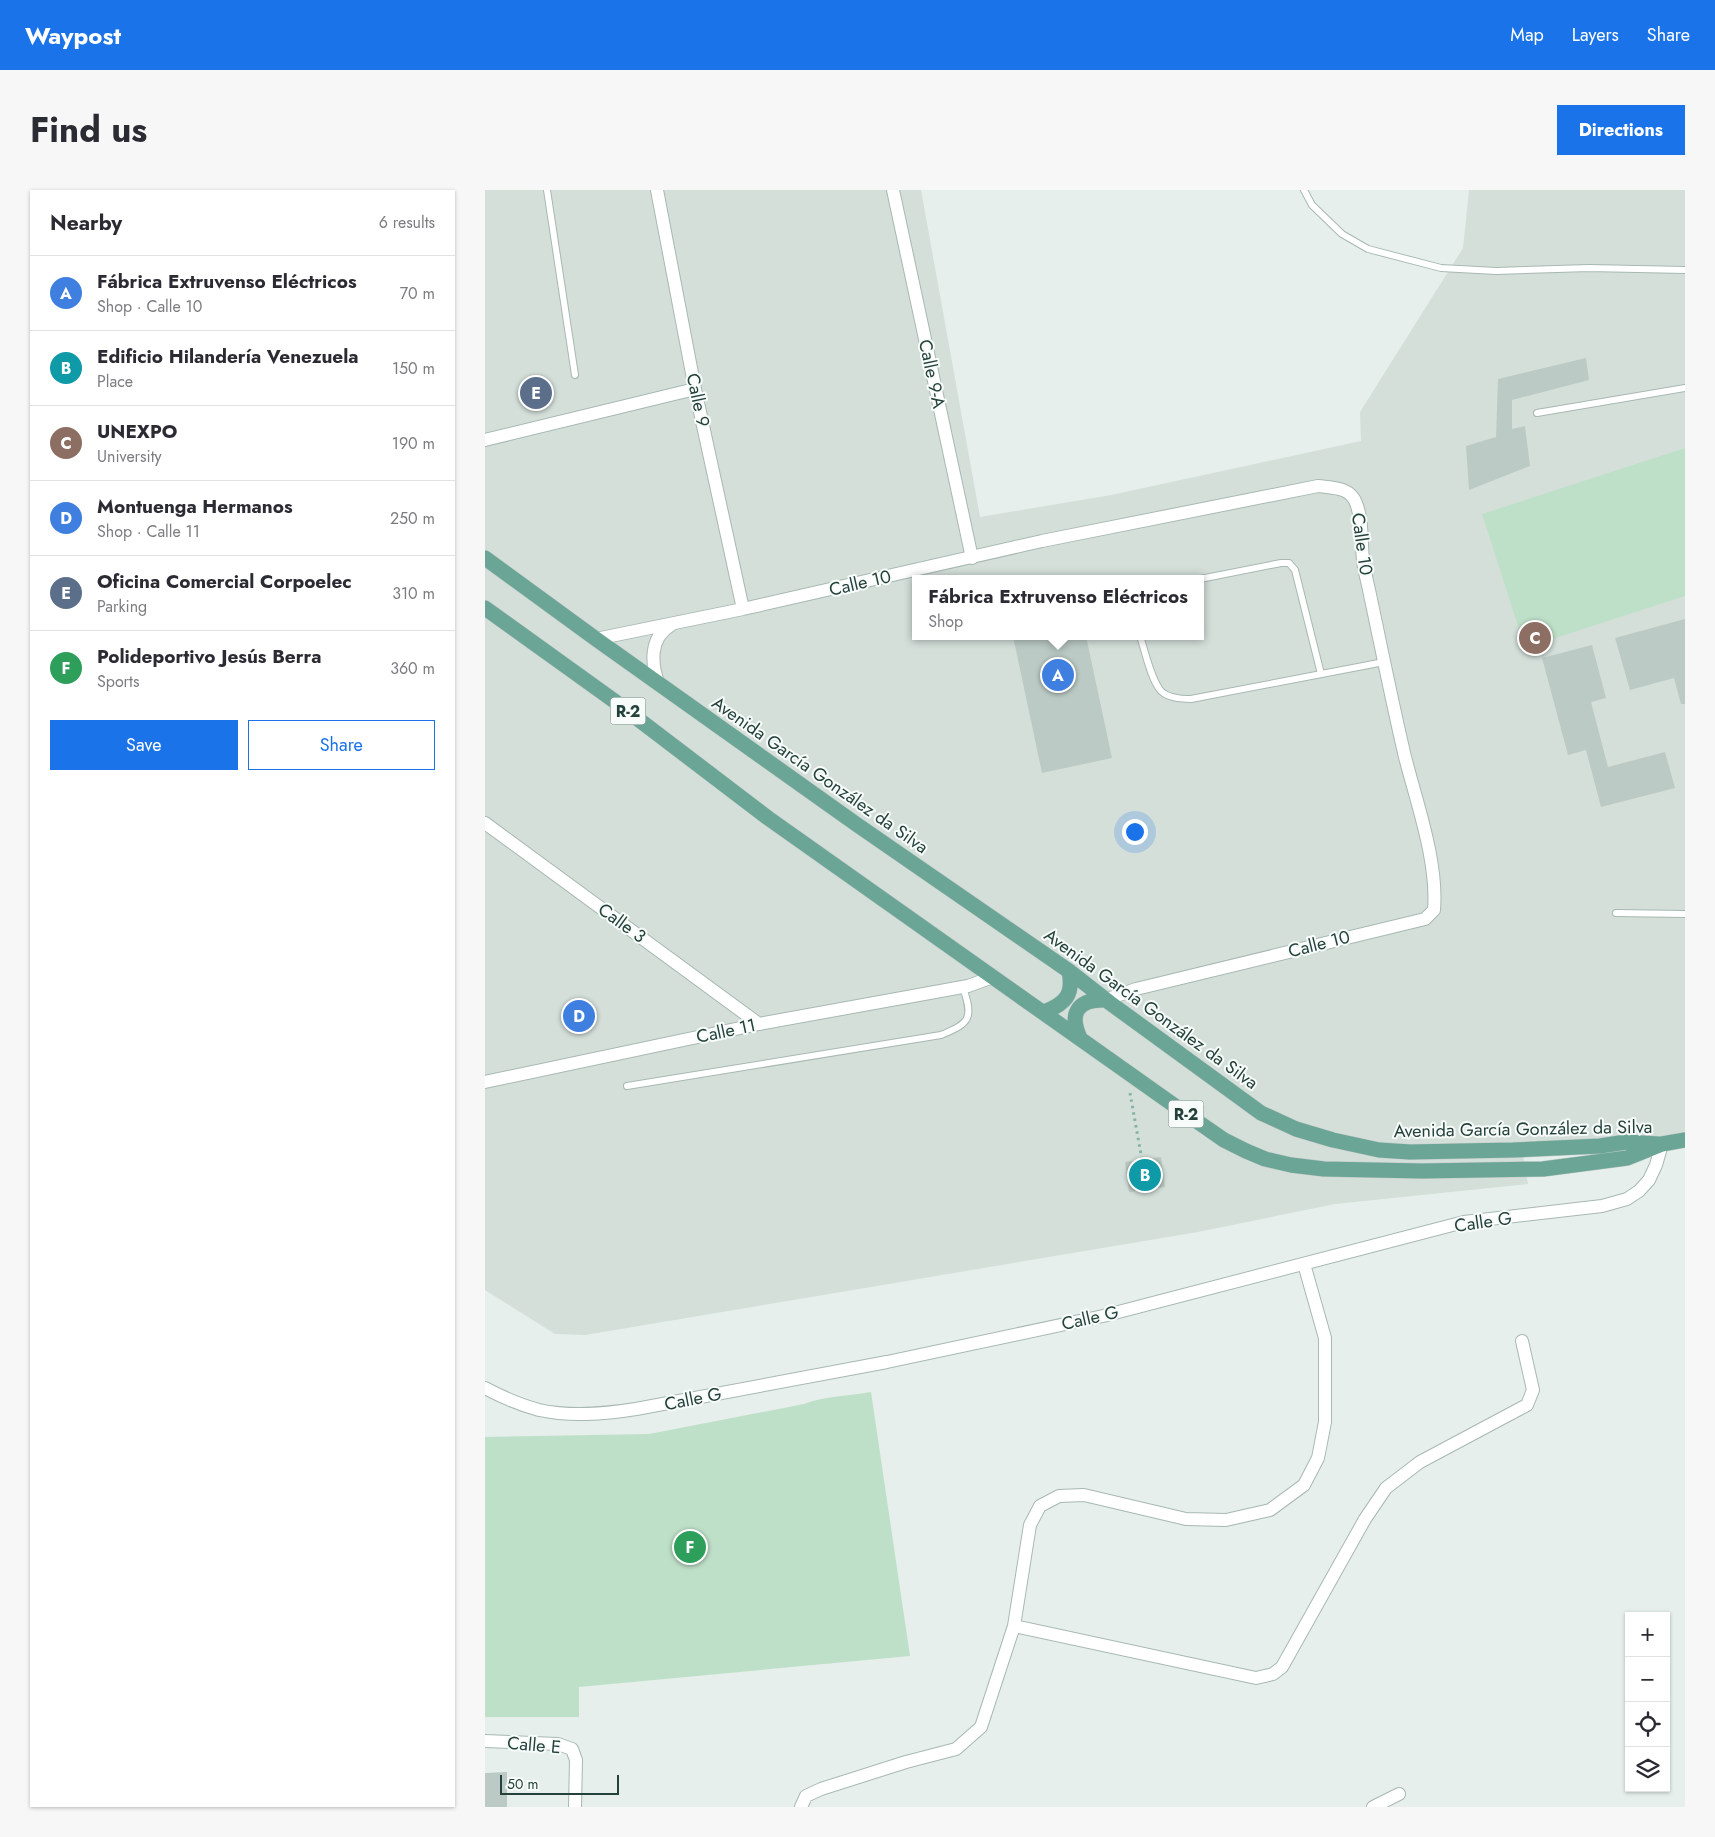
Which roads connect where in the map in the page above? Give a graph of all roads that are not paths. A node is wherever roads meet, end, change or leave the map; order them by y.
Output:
1 (547, 190) edge
2 (657, 190) edge
3 (893, 190) edge
4 (1305, 190) edge
5 (1685, 270) edge
6 (575, 375) dead end
7 (695, 389) junction
8 (1685, 389) edge
9 (1537, 413) dead end
10 (485, 440) edge
11 (485, 558) edge
12 (972, 558) junction
13 (1204, 578) edge
14 (485, 608) edge
15 (743, 609) junction
16 (673, 624) junction
17 (596, 639) junction
18 (1141, 640) edge
19 (1384, 662) junction
20 (1321, 674) junction
21 (659, 685) junction
22 (485, 823) edge
23 (1616, 913) dead end
24 (1685, 914) edge
25 (974, 963) junction
26 (1069, 971) junction
27 (993, 977) junction
28 (966, 986) junction
29 (1105, 1000) junction
30 (1044, 1012) junction
31 (759, 1024) junction
32 (1080, 1038) junction
33 (485, 1082) edge
34 (627, 1086) dead end
35 (1685, 1140) edge
36 (1662, 1144) junction
37 (1304, 1264) junction
38 (1522, 1341) dead end
39 (485, 1388) edge
40 (1014, 1626) junction
41 (485, 1741) edge
42 (1399, 1794) dead end
43 (575, 1807) edge
44 (801, 1807) edge
45 (1373, 1807) edge

1 - 6 lane
2 - 7 street, Calle 9
3 - 12 street, Calle 9-A
4 - 5 lane
7 - 10 street
7 - 15 street, Calle 9
8 - 9 lane
11 - 17 main road, Avenida García González da Silva / R-2
12 - 15 street, Calle 10
12 - 19 street, Calle 10
13 - 20 lane
14 - 25 main road, Avenida García González da Silva / R-2
15 - 16 street, Calle 10
16 - 17 street, Calle 10
16 - 21 street
17 - 21 main road, Avenida García González da Silva / R-2
18 - 20 lane
19 - 20 lane
19 - 29 street, Calle 10
21 - 26 main road, Avenida García González da Silva / R-2
22 - 31 street, Calle 3
23 - 24 lane
25 - 27 main road, Avenida García González da Silva / R-2
25 - 28 street
26 - 29 main road, Avenida García González da Silva / R-2
26 - 30 main road
27 - 28 street, Calle 11
27 - 30 main road, Avenida García González da Silva / R-2
28 - 31 street, Calle 11
28 - 34 lane
29 - 32 main road
29 - 36 main road, Avenida García González da Silva / R-2
30 - 32 main road, Avenida García González da Silva / R-2
31 - 33 street, Calle 11
32 - 36 main road, Avenida García González da Silva / R-2
35 - 36 main road, R-2
36 - 37 street, Calle G
37 - 39 street, Calle G
37 - 40 street
38 - 40 street
40 - 44 street
41 - 43 street, Calle E
42 - 45 street

